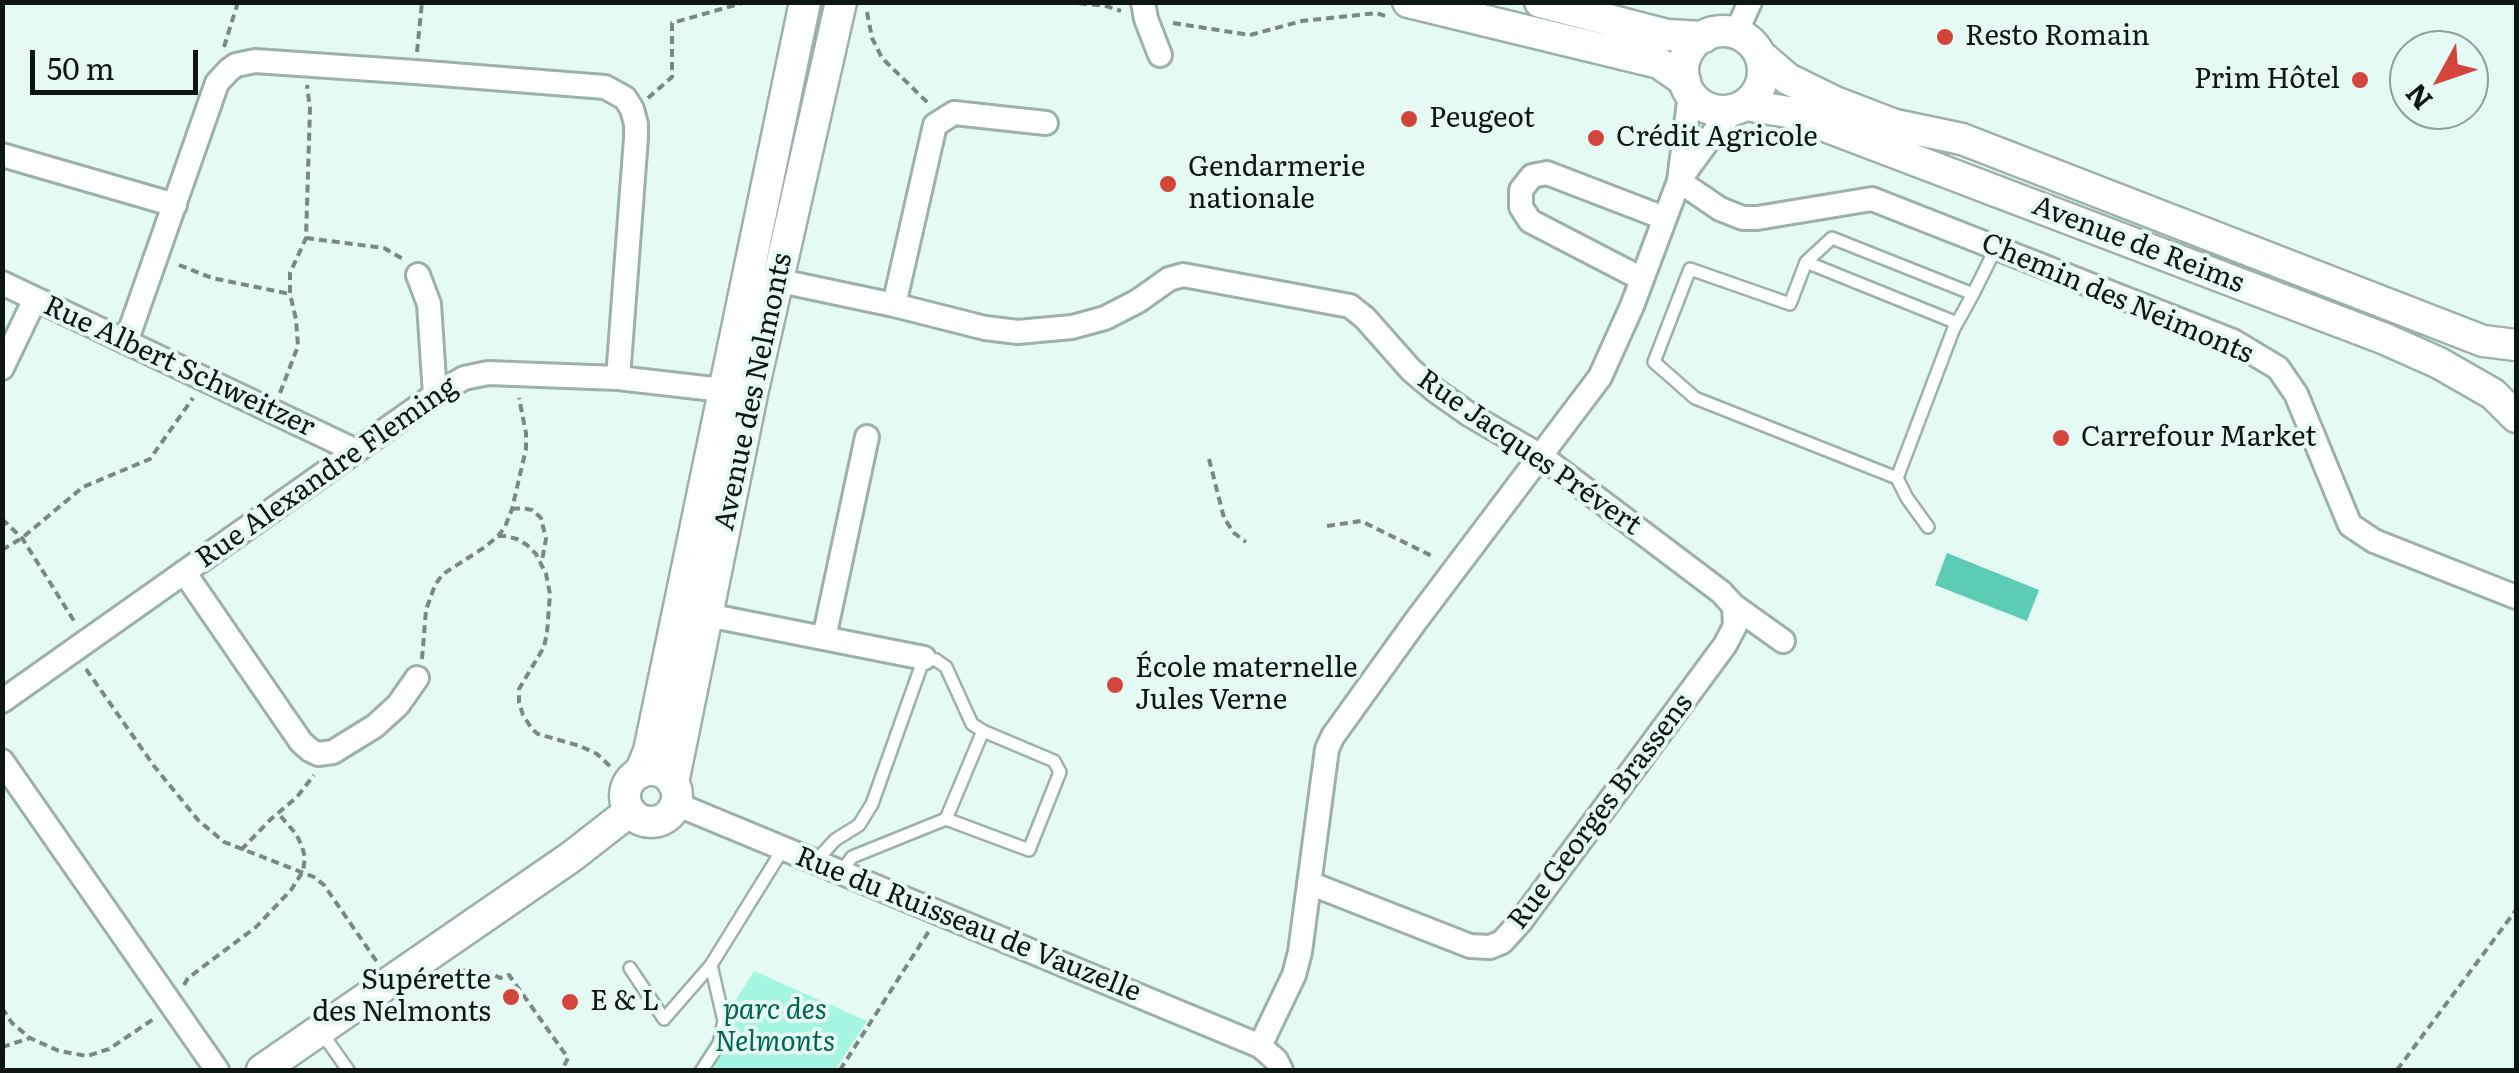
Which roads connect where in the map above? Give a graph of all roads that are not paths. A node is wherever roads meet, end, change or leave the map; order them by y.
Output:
1 (841, 2) edge
2 (1540, 2) edge
3 (1750, 2) edge
4 (801, 5) edge
5 (1144, 11) edge
6 (1401, 11) edge
7 (1736, 34) junction
8 (1704, 36) junction
9 (1160, 55) dead end
10 (1760, 56) junction
11 (1688, 87) junction
12 (1741, 107) junction
13 (1046, 123) dead end
14 (2, 155) edge
15 (1679, 181) junction
16 (175, 205) junction
17 (1664, 218) junction
18 (1996, 248) junction
19 (1806, 262) junction
20 (418, 275) road end
21 (762, 277) junction
22 (1642, 279) junction
23 (2, 283) edge
24 (1973, 294) junction
25 (35, 298) junction
26 (894, 305) junction
27 (1957, 324) junction
28 (126, 342) junction
29 (2516, 345) edge
30 (2, 368) edge
31 (618, 378) junction
32 (738, 391) junction
33 (435, 395) junction
34 (2516, 417) edge
35 (867, 437) dead end
36 (356, 451) junction
37 (1541, 456) junction
38 (1897, 478) junction
39 (1928, 527) dead end
40 (184, 572) junction
41 (2516, 597) edge
42 (1734, 606) junction
43 (692, 612) junction
44 (824, 638) junction
45 (1783, 641) dead end
46 (924, 658) junction
47 (417, 678) road end
48 (2, 701) edge
49 (983, 731) junction
50 (2, 761) edge
51 (632, 791) junction
52 (674, 793) junction
53 (946, 819) junction
54 (783, 848) junction
55 (815, 862) junction
56 (841, 873) junction
57 (1309, 883) junction
58 (711, 965) junction
59 (630, 968) dead end
60 (320, 1030) junction
61 (1260, 1046) junction
62 (217, 1070) edge
63 (262, 1070) edge
64 (348, 1070) edge
65 (702, 1070) edge
66 (1281, 1070) edge

1 - 21 main road, Avenue des Nelmonts
2 - 8 main road
3 - 7 street
4 - 21 main road, Avenue des Nelmonts
5 - 9 street
6 - 11 main road, Avenue de Reims
7 - 8 main road
7 - 10 main road, Avenue de Reims
8 - 11 main road
10 - 12 main road
10 - 29 main road, Avenue de Reims
11 - 12 main road, Avenue de Reims
11 - 15 street
12 - 15 street
12 - 34 main road, Avenue de Reims
13 - 26 street
14 - 16 street
15 - 17 street
15 - 18 street, Chemin des Neimonts
16 - 28 street
16 - 31 street
17 - 22 street
17 - 22 street
18 - 24 lane
18 - 41 street, Chemin des Neimonts
19 - 24 lane
19 - 27 lane
19 - 38 lane
20 - 33 street
21 - 26 street, Rue Jacques Prévert
21 - 32 main road, Avenue des Nelmonts
22 - 37 street
23 - 25 street, Rue Albert Schweitzer
24 - 27 lane
25 - 28 street, Rue Albert Schweitzer
25 - 30 street
26 - 37 street, Rue Jacques Prévert
27 - 38 lane
28 - 36 street, Rue Albert Schweitzer
31 - 32 street, Rue Alexandre Fleming
31 - 33 street, Rue Alexandre Fleming
32 - 43 main road, Avenue des Nelmonts
33 - 36 street, Rue Alexandre Fleming
35 - 44 street
36 - 40 street, Rue Alexandre Fleming
37 - 42 street, Rue Jacques Prévert
37 - 57 street
38 - 39 lane
40 - 47 street
40 - 48 street, Rue Alexandre Fleming
42 - 45 street, Rue Jacques Prévert
42 - 57 street, Rue Georges Brassens
43 - 44 street
43 - 51 main road, Avenue des Nelmonts
43 - 52 main road, Avenue des Nelmonts
44 - 46 street
46 - 49 lane
46 - 55 lane
49 - 53 lane
49 - 53 lane
50 - 62 street
51 - 52 main road
51 - 52 main road
51 - 60 main road
52 - 54 street, Rue du Ruisseau de Vauzelle
53 - 56 lane
54 - 55 street, Rue du Ruisseau de Vauzelle
54 - 58 lane
55 - 56 street, Rue du Ruisseau de Vauzelle
56 - 61 street, Rue du Ruisseau de Vauzelle
57 - 61 street
58 - 59 lane
58 - 65 lane
60 - 63 main road
60 - 64 lane
61 - 66 street

